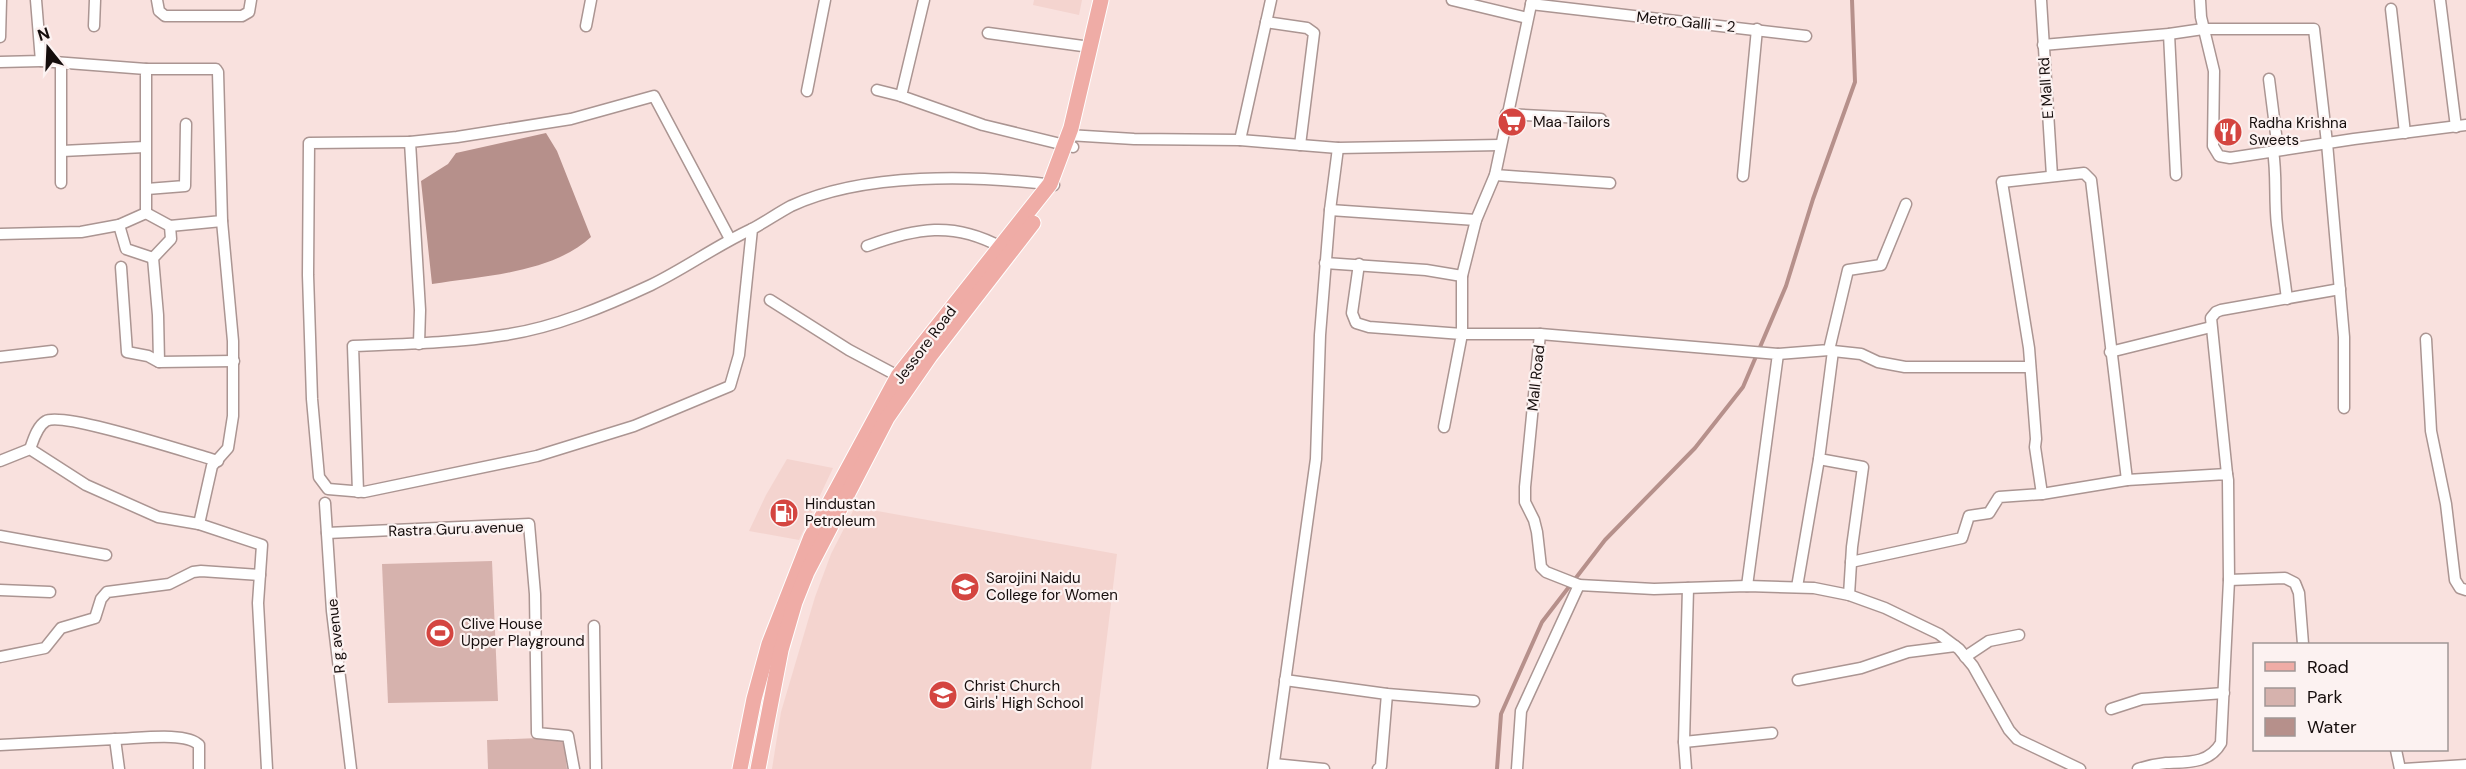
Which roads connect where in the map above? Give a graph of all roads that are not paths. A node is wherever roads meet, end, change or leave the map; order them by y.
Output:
1 (1, 0) edge
2 (36, 0) edge
3 (95, 0) edge
4 (157, 0) edge
5 (251, 0) edge
6 (591, 0) edge
7 (825, 0) edge
8 (924, 0) edge
9 (1101, 0) edge
10 (1110, 0) edge
11 (1271, 0) edge
12 (1452, 0) edge
13 (2041, 0) edge
14 (2200, 0) edge
15 (2440, 0) edge
16 (1468, 2) edge
17 (1531, 2) edge
18 (2391, 9) dead end
19 (1527, 18) junction
20 (1266, 22) junction
21 (94, 26) dead end
22 (586, 26) dead end
23 (2203, 28) junction
24 (1757, 30) junction
25 (988, 33) dead end
26 (2169, 34) junction
27 (1806, 36) dead end
28 (0, 37) edge
29 (2043, 45) junction
30 (1089, 47) junction
31 (41, 61) junction
32 (0, 62) edge
33 (61, 63) junction
34 (146, 69) junction
35 (2269, 79) dead end
36 (878, 90) dead end
37 (807, 91) dead end
38 (901, 96) junction
39 (1506, 114) junction
40 (1601, 119) dead end
41 (186, 124) dead end
42 (2461, 126) edge
43 (2405, 133) junction
44 (1240, 140) junction
45 (410, 141) junction
46 (1071, 141) junction
47 (2327, 143) junction
48 (1300, 145) junction
49 (1500, 145) junction
50 (145, 147) junction
51 (1338, 148) junction
52 (2275, 150) junction
53 (62, 151) junction
54 (2176, 175) dead end
55 (1495, 176) junction
56 (1743, 176) dead end
57 (2052, 176) junction
58 (61, 183) dead end
59 (1610, 183) dead end
60 (1054, 185) junction
61 (147, 189) junction
62 (1906, 204) dead end
63 (1330, 210) junction
64 (146, 213) junction
65 (1476, 220) junction
66 (222, 221) junction
67 (119, 225) junction
68 (170, 226) junction
69 (752, 229) junction
70 (0, 234) edge
71 (730, 239) junction
72 (867, 246) dead end
73 (1001, 247) junction
74 (153, 258) junction
75 (1325, 262) junction
76 (1359, 264) junction
77 (121, 267) dead end
78 (1462, 276) junction
79 (2340, 289) junction
80 (2287, 299) junction
81 (770, 300) dead end
82 (2211, 327) junction
83 (1462, 334) junction
84 (1540, 334) junction
85 (2427, 339) dead end
86 (419, 344) junction
87 (52, 351) dead end
88 (1831, 351) junction
89 (2110, 352) junction
90 (1778, 354) junction
91 (0, 357) edge
92 (234, 361) junction
93 (159, 362) junction
94 (2030, 367) junction
95 (898, 376) junction
96 (2344, 408) dead end
97 (1444, 427) dead end
98 (30, 449) junction
99 (1819, 459) junction
100 (0, 461) edge
101 (218, 461) junction
102 (2227, 474) junction
103 (2127, 480) junction
104 (358, 492) junction
105 (2042, 494) junction
106 (325, 503) dead end
107 (199, 524) junction
108 (327, 533) junction
109 (0, 536) edge
110 (106, 555) dead end
111 (1851, 562) junction
112 (260, 575) junction
113 (2229, 580) junction
114 (797, 582) junction
115 (1577, 584) junction
116 (1747, 586) junction
117 (1797, 587) junction
118 (1688, 588) junction
119 (0, 590) edge
120 (2466, 590) edge
121 (50, 592) dead end
122 (1849, 595) junction
123 (783, 620) junction
124 (594, 626) dead end
125 (2019, 635) dead end
126 (2303, 643) edge
127 (1955, 646) junction
128 (0, 657) edge
129 (1965, 657) junction
130 (1285, 680) junction
131 (1798, 680) dead end
132 (2224, 693) junction
133 (1387, 694) junction
134 (1474, 701) dead end
135 (2111, 709) dead end
136 (1772, 733) dead end
137 (115, 739) junction
138 (1684, 742) junction
139 (0, 745) edge
140 (2396, 751) edge
141 (2208, 757) junction
142 (2466, 765) edge
143 (2191, 766) edge
144 (1273, 767) edge
145 (119, 769) edge
146 (199, 769) edge
147 (267, 769) edge
148 (351, 769) edge
149 (574, 769) edge
150 (596, 769) edge
151 (740, 769) edge
152 (750, 769) edge
153 (758, 769) edge
154 (1324, 769) edge
155 (1378, 769) edge
156 (1517, 769) edge
157 (1686, 769) edge
158 (2080, 769) edge
159 (2138, 769) edge
160 (2209, 769) edge
161 (2402, 769) edge

1 - 28 street
2 - 31 street
3 - 21 street
4 - 5 street
6 - 22 street
7 - 37 street
8 - 38 street
9 - 30 main road, Jessore Road
10 - 46 main road, Jessore Road
11 - 20 street
12 - 16 street
13 - 29 street, E Mall Rd
14 - 23 street
15 - 42 street
16 - 19 street
17 - 19 street
17 - 24 street, Metro Galli - 2
18 - 43 street
19 - 39 street
20 - 44 street
20 - 48 street
23 - 26 street
23 - 47 street
23 - 52 street
24 - 27 street, Metro Galli - 2
24 - 56 street
25 - 30 street
26 - 29 street
26 - 54 street
29 - 57 street, E Mall Rd
30 - 46 main road, Jessore Road
31 - 32 street
31 - 33 street
33 - 34 street
33 - 53 street
34 - 50 street
34 - 66 street
35 - 52 street
36 - 38 street
38 - 46 street
39 - 40 street
39 - 49 street
41 - 61 street
42 - 43 street
43 - 47 street
44 - 46 street
44 - 48 street
45 - 71 street
45 - 86 street
45 - 104 street
46 - 60 main road, Jessore Road
47 - 52 street
47 - 79 street
48 - 51 street
49 - 51 street
49 - 55 street
50 - 53 street
50 - 61 street
51 - 63 street
52 - 80 street
53 - 58 street
55 - 59 street
55 - 65 street
57 - 89 street
57 - 94 street
60 - 69 street
60 - 73 main road, Jessore Road
60 - 114 main road, Jessore Road
61 - 64 street
62 - 88 street
63 - 65 street
63 - 75 street
64 - 67 street
64 - 68 street
65 - 78 street
66 - 68 street
66 - 92 street
67 - 70 street
67 - 74 street
68 - 74 street
69 - 71 street
69 - 104 street
71 - 86 street
72 - 73 street
73 - 95 main road, Jessore Road
74 - 93 street
75 - 76 street
75 - 130 street
76 - 78 street
76 - 83 street, Mall Road
77 - 93 street
78 - 83 street
79 - 80 street
79 - 96 street
80 - 82 street
81 - 95 street
82 - 89 street
82 - 102 street
83 - 84 street, Mall Road
83 - 97 street
84 - 90 street
84 - 115 street, Mall Road
85 - 120 street
86 - 104 street
87 - 91 street
88 - 90 street
88 - 94 street
88 - 99 street
89 - 103 street
90 - 116 street
92 - 93 street
92 - 101 street
94 - 105 street
95 - 114 main road, Jessore Road
98 - 100 street
98 - 101 street
98 - 107 street
99 - 111 street
99 - 117 street
101 - 107 street
102 - 103 street
102 - 113 street
103 - 105 street
105 - 111 street
106 - 108 street, R g avenue
107 - 112 street
108 - 148 street, R g avenue
108 - 149 street, Rastra Guru avenue
109 - 110 street
111 - 122 street
112 - 128 street
112 - 147 street
113 - 126 street
113 - 132 street
114 - 123 main road, Jessore Road
115 - 118 street
115 - 156 street
116 - 117 street
116 - 118 street
117 - 122 street
118 - 138 street
119 - 121 street
122 - 127 street
123 - 151 main road, Jessore Road
123 - 152 main road
123 - 153 main road, Jessore Road
124 - 150 street
125 - 129 street
127 - 129 street
127 - 131 street
129 - 158 street
130 - 133 street
130 - 144 street
132 - 135 street
132 - 141 street
133 - 134 street
133 - 155 street
136 - 138 street
137 - 139 street
137 - 145 street
137 - 146 street
138 - 157 street
140 - 161 street
141 - 143 street
141 - 160 street
142 - 161 street
143 - 159 street
144 - 154 street

